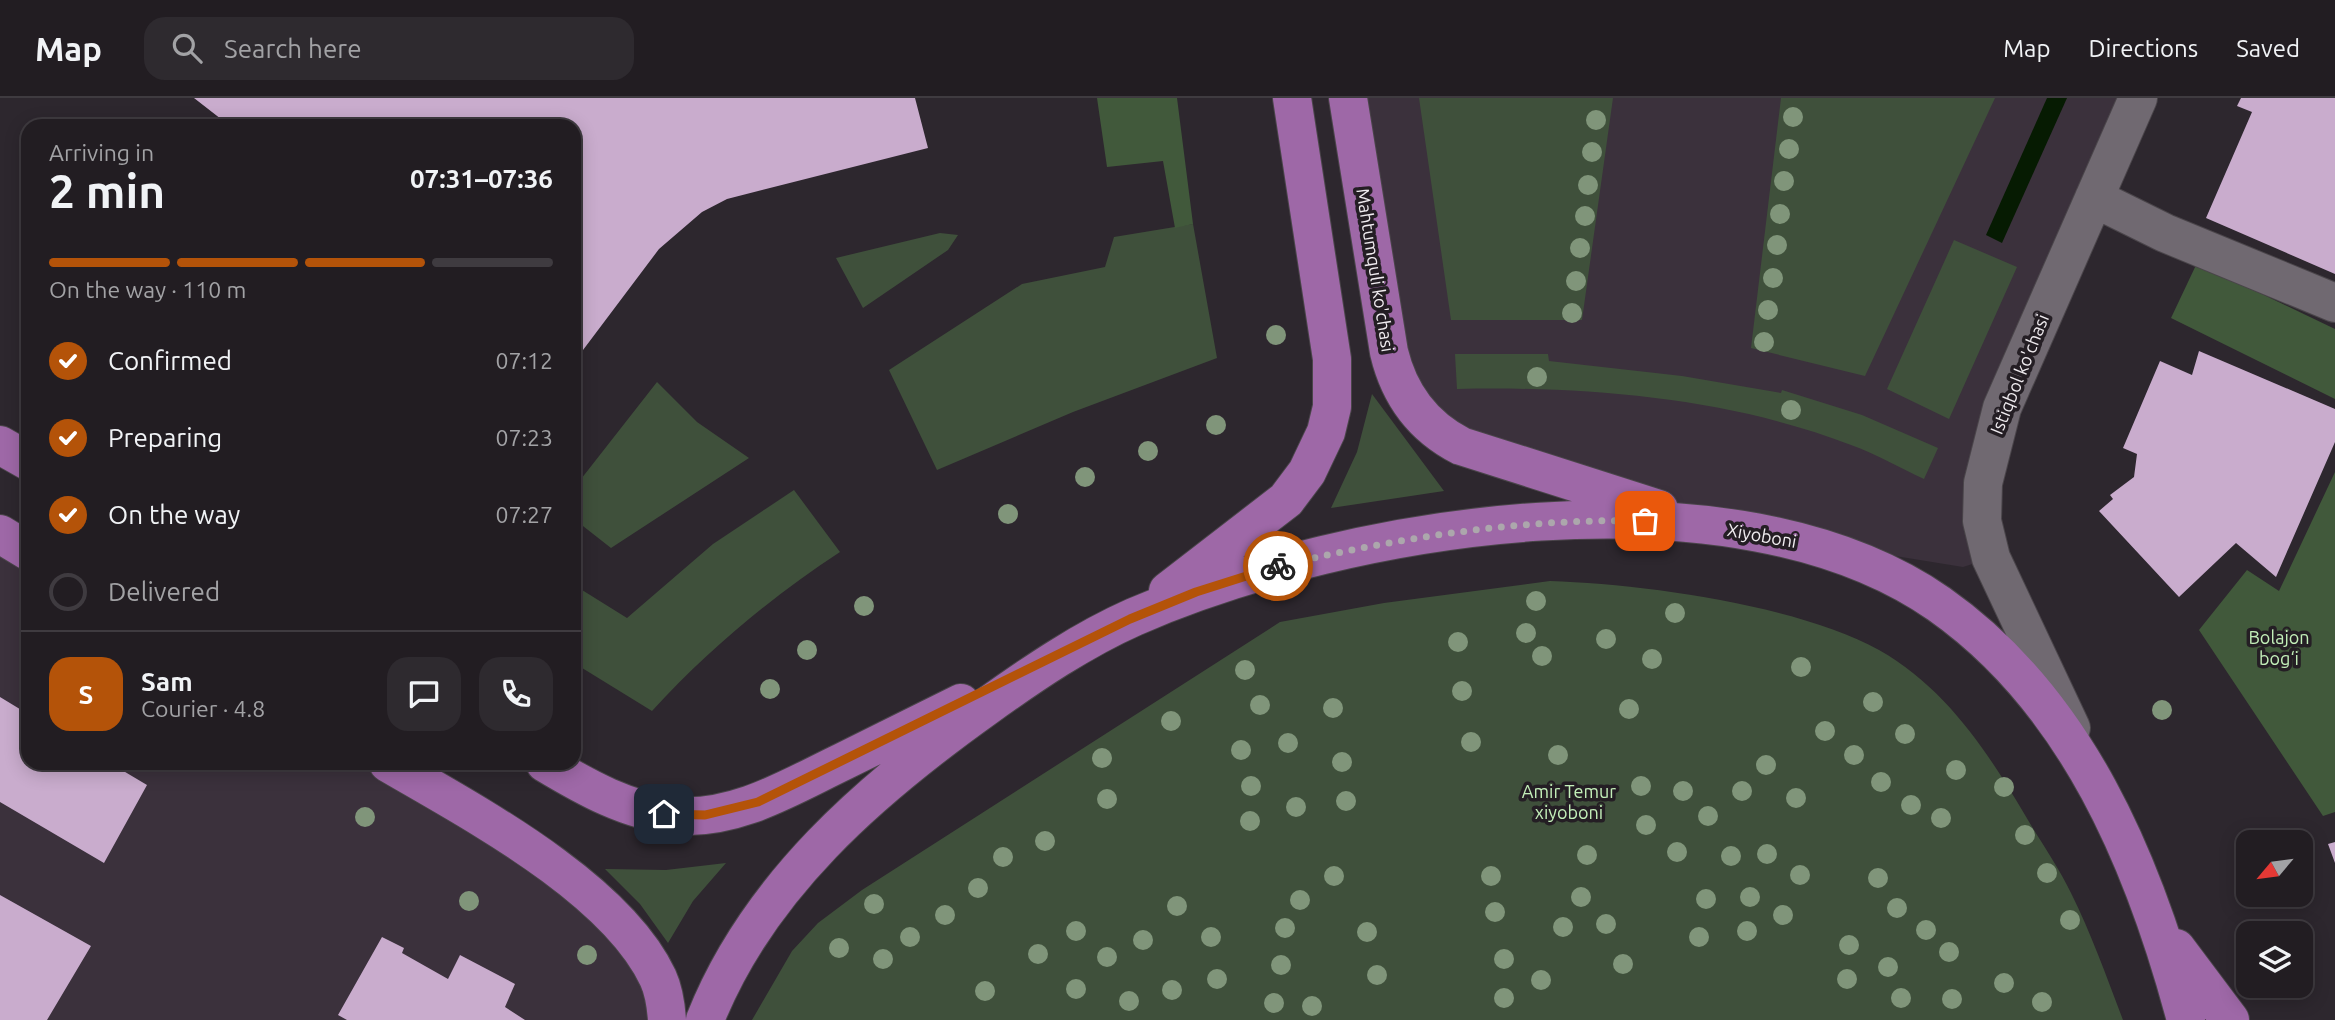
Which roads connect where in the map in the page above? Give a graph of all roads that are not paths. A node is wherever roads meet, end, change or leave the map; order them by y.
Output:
1 (1292, 98) edge
2 (1348, 98) edge
3 (2138, 98) edge
4 (2094, 198) junction
5 (2335, 303) edge
6 (0, 445) edge
7 (21, 457) edge
8 (1711, 526) junction
9 (0, 534) edge
10 (21, 547) edge
11 (1114, 627) junction
12 (399, 770) edge
13 (558, 770) edge
14 (2110, 809) junction
15 (2160, 926) junction
16 (667, 1020) edge
17 (705, 1020) edge
18 (2186, 1020) edge
19 (2230, 1020) edge

1 - 11 main road
2 - 8 main road, Mahtumquli ko'chasi
3 - 4 street, Istiqbol ko'chasi
4 - 5 street
4 - 14 street, Istiqbol ko'chasi
6 - 7 main road
8 - 11 main road
8 - 14 main road, Xiyoboni
9 - 10 main road
11 - 13 main road
11 - 17 main road
12 - 16 main road
14 - 15 main road, Xiyoboni
15 - 18 main road
15 - 19 main road

